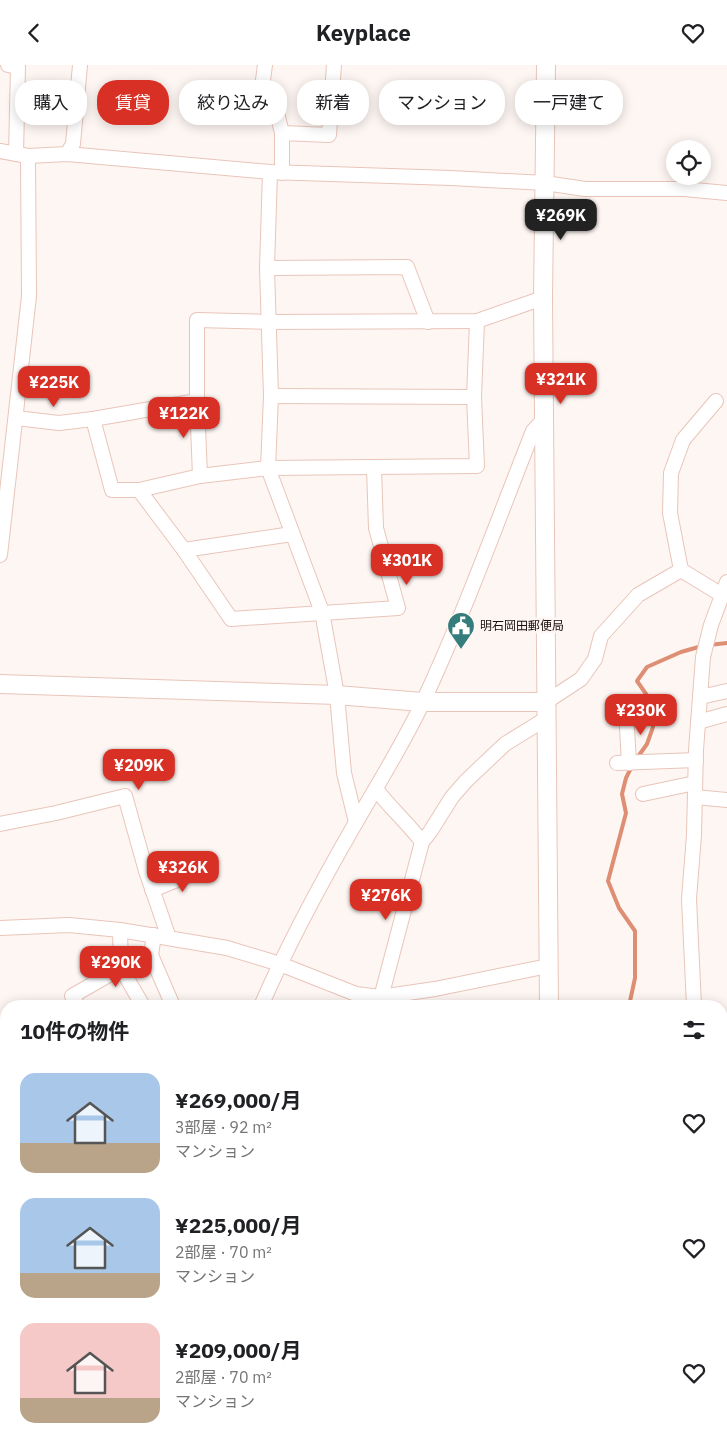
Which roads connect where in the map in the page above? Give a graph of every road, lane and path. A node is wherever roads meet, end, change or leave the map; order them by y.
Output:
1 (8, 65) edge
2 (80, 65) edge
3 (265, 65) edge
4 (334, 65) edge
5 (546, 65) edge
6 (282, 133) junction
7 (0, 151) edge
8 (67, 154) junction
9 (22, 155) junction
10 (276, 173) junction
11 (545, 183) junction
12 (727, 193) edge
13 (267, 269) junction
14 (543, 298) junction
15 (477, 321) junction
16 (270, 322) junction
17 (428, 322) junction
18 (271, 396) junction
19 (474, 397) junction
20 (197, 401) junction
21 (716, 401) dead end
22 (16, 418) junction
23 (545, 418) junction
24 (92, 419) junction
25 (268, 468) junction
26 (374, 468) junction
27 (200, 476) junction
28 (139, 490) junction
29 (292, 534) junction
30 (184, 550) junction
31 (0, 555) edge
32 (681, 570) junction
33 (724, 596) edge
34 (322, 612) junction
35 (0, 683) edge
36 (727, 691) edge
37 (337, 695) junction
38 (700, 697) junction
39 (422, 702) junction
40 (546, 710) junction
41 (626, 710) dead end
42 (727, 714) edge
43 (698, 722) junction
44 (696, 760) junction
45 (376, 789) junction
46 (695, 790) junction
47 (644, 794) dead end
48 (727, 800) edge
49 (356, 822) junction
50 (0, 824) edge
51 (422, 842) junction
52 (202, 870) dead end
53 (152, 890) junction
54 (0, 928) edge
55 (120, 930) junction
56 (154, 935) junction
57 (169, 938) junction
58 (280, 964) junction
59 (548, 966) junction
60 (121, 968) junction
61 (74, 1000) edge
62 (139, 1000) edge
63 (170, 1000) edge
64 (264, 1000) edge
65 (374, 1000) edge
66 (381, 1000) edge
67 (388, 1000) edge
68 (549, 1000) edge
69 (694, 1000) edge

1 - 9 street
2 - 8 street
3 - 6 street
4 - 6 street
5 - 11 street
6 - 10 street
7 - 9 street
8 - 9 street
8 - 10 street
9 - 22 street
10 - 11 street
10 - 13 street
11 - 12 street
11 - 14 street
13 - 16 street
13 - 17 street
14 - 15 street
14 - 23 street
15 - 17 street
15 - 19 street
16 - 17 street
16 - 18 street
16 - 20 street
18 - 19 street
18 - 25 street
19 - 26 street
20 - 24 street
20 - 27 street
21 - 32 street
22 - 24 street
22 - 31 street
23 - 39 street
23 - 40 street
24 - 28 street
25 - 26 street
25 - 27 street
25 - 29 street
26 - 34 street
27 - 28 street
28 - 30 street
29 - 30 street
29 - 34 street
30 - 34 street
32 - 33 street
32 - 40 street
33 - 38 street
34 - 37 street
35 - 37 street
36 - 38 street
37 - 39 street
37 - 49 street
38 - 43 street
39 - 40 street
39 - 45 street
40 - 51 street
40 - 59 street
41 - 44 street
42 - 43 street
43 - 44 street
44 - 46 street
45 - 49 street
45 - 51 street
46 - 47 street
46 - 48 street
46 - 69 street
49 - 58 street
50 - 53 street
51 - 66 street
52 - 53 street
53 - 57 street
54 - 55 street
55 - 56 street
55 - 60 street
56 - 57 street
56 - 63 street
57 - 58 street
58 - 64 street
58 - 65 street
59 - 67 street
59 - 68 street
60 - 61 street
60 - 62 street

